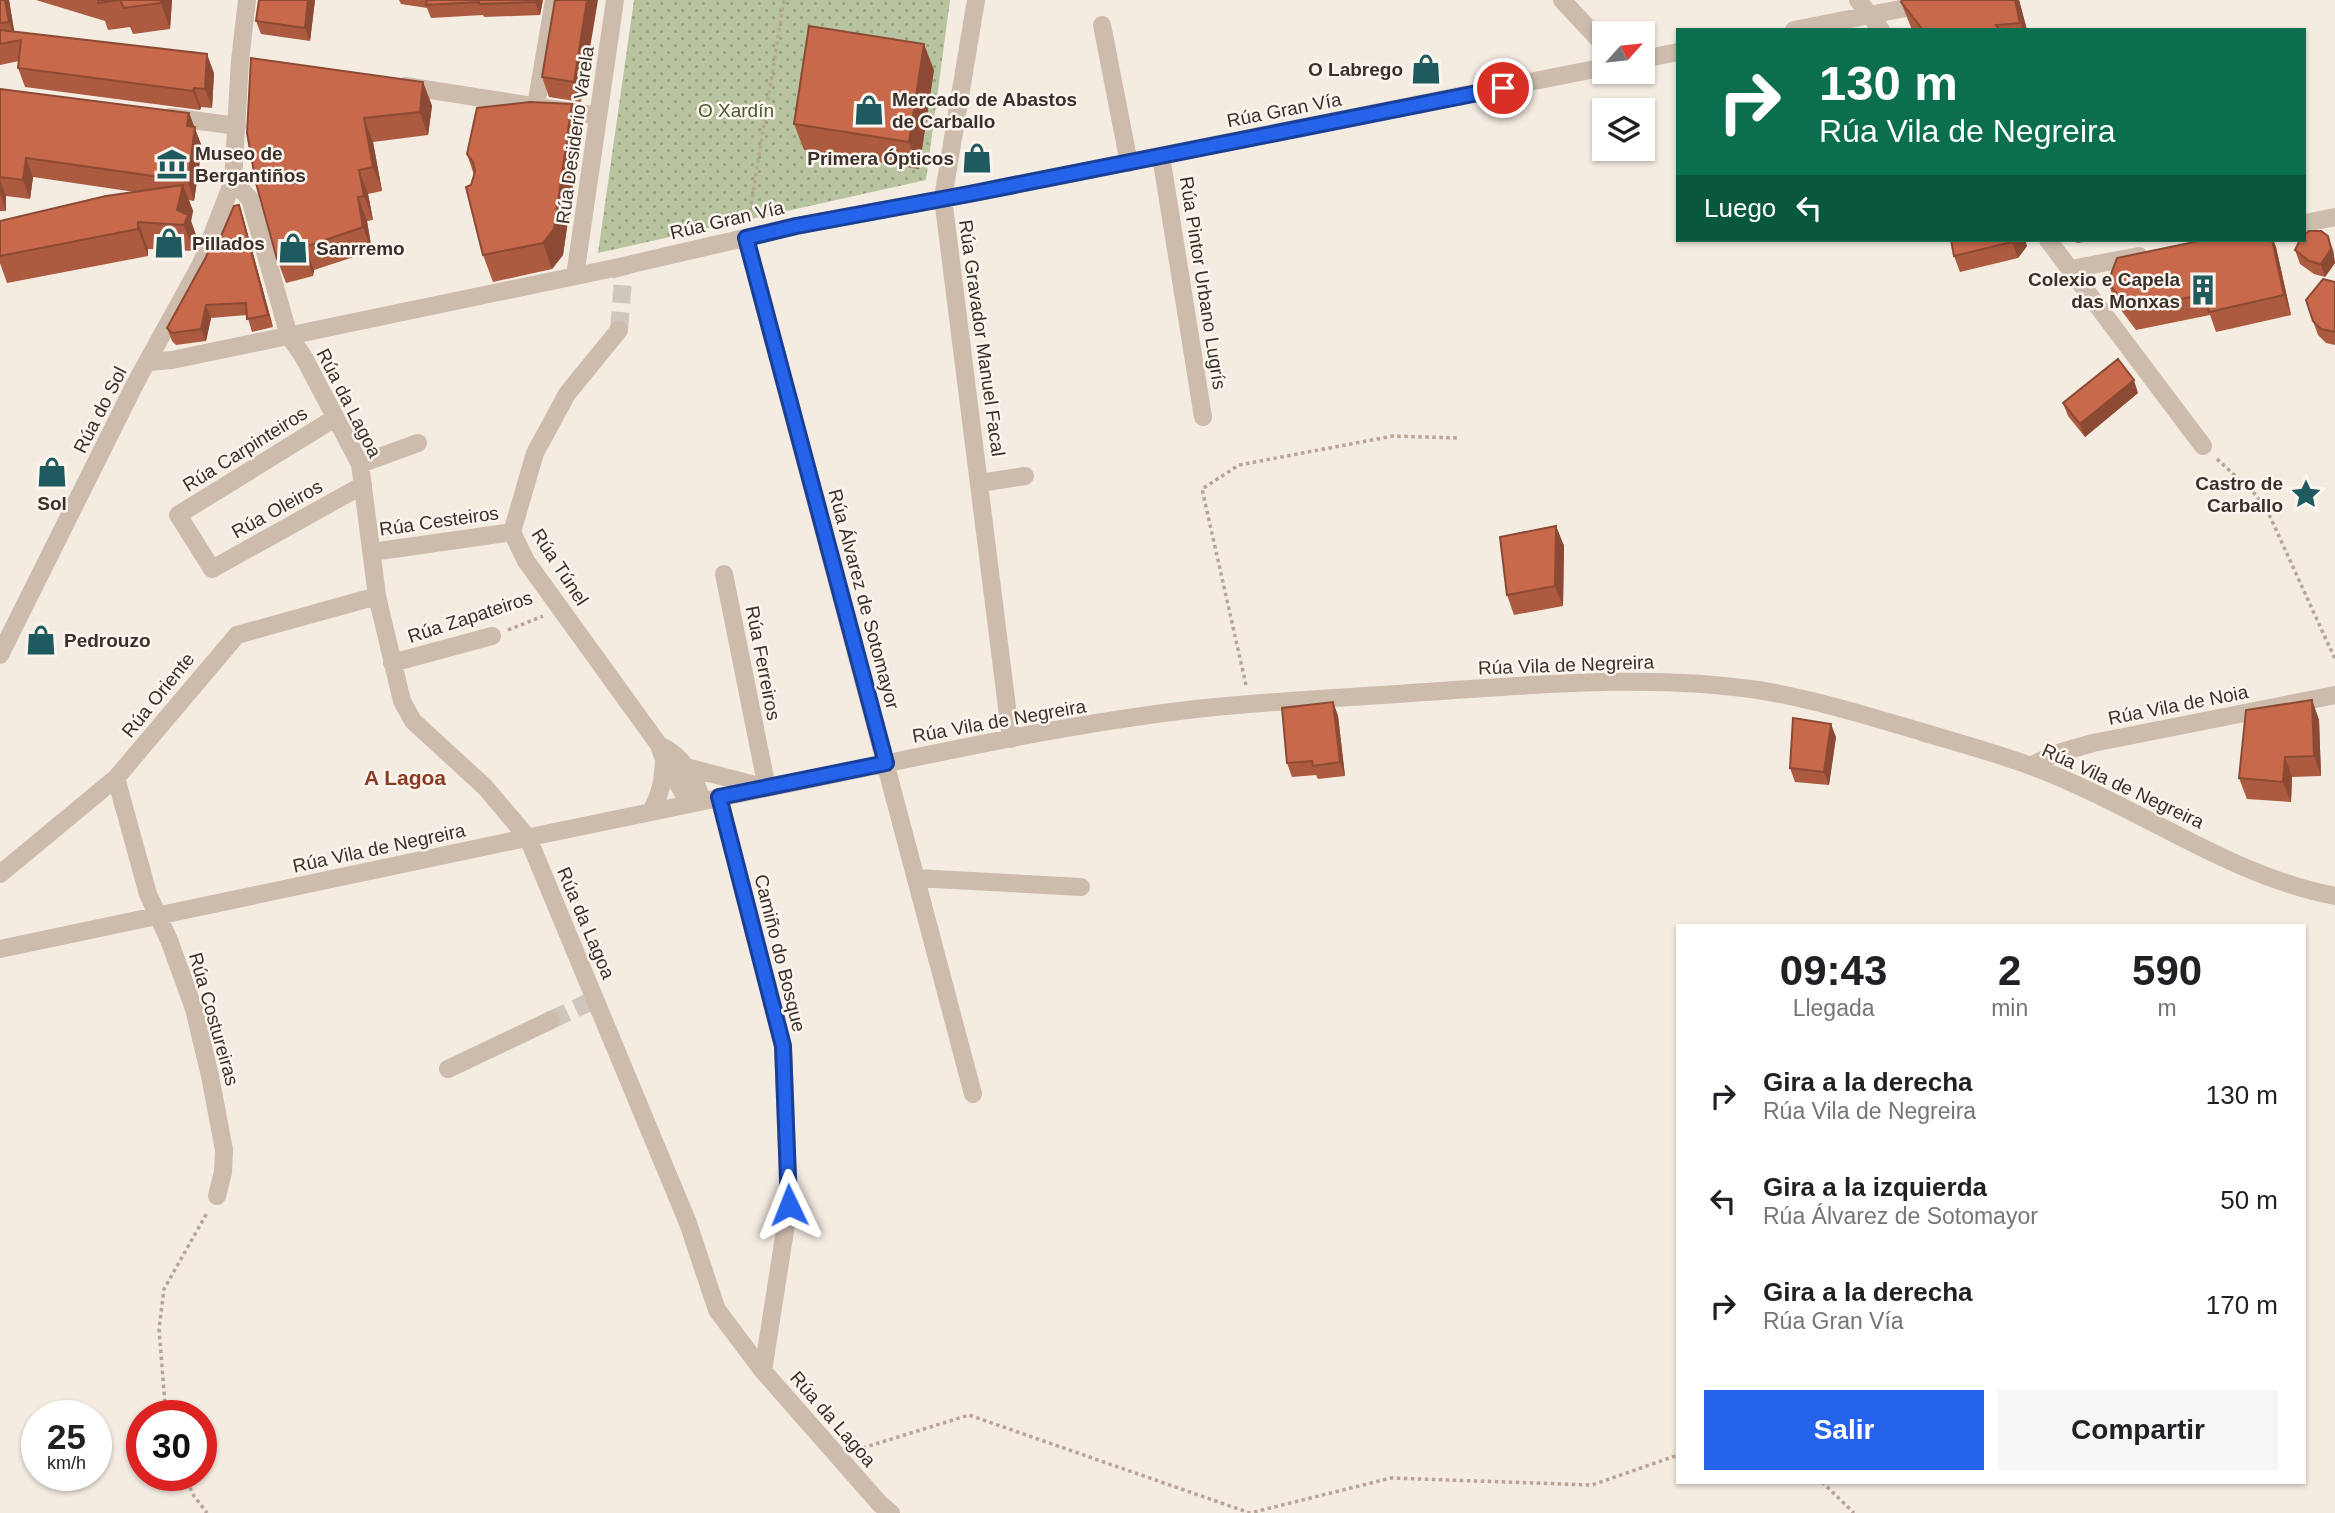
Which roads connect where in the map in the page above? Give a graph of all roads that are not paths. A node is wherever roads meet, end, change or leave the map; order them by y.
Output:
1 (247, 0) edge
2 (554, 0) edge
3 (615, 0) edge
4 (976, 0) edge
5 (1562, 0) edge
6 (1858, 0) edge
7 (1946, 0) edge
8 (1870, 15) junction
9 (1102, 25) dead end
10 (1804, 28) edge
11 (1880, 28) edge
12 (1592, 32) edge
13 (1676, 52) edge
14 (1656, 56) edge
15 (1592, 70) edge
16 (387, 83) edge
17 (536, 106) junction
18 (157, 115) edge
19 (598, 116) junction
20 (237, 126) junction
21 (1161, 156) junction
22 (1129, 163) junction
23 (233, 181) junction
24 (943, 198) junction
25 (2335, 217) edge
26 (2306, 223) edge
27 (746, 238) junction
28 (2050, 242) edge
29 (2152, 253) edge
30 (2071, 269) junction
31 (575, 276) junction
32 (619, 330) tunnel mouth
33 (289, 336) junction
34 (149, 362) junction
35 (1203, 417) dead end
36 (335, 418) junction
37 (418, 443) dead end
38 (2203, 446) road end
39 (360, 464) junction
40 (1025, 476) dead end
41 (980, 483) junction
42 (363, 485) junction
43 (512, 532) junction
44 (372, 552) junction
45 (212, 569) joint
46 (724, 574) dead end
47 (377, 596) junction
48 (492, 636) road end
49 (0, 655) edge
50 (392, 663) junction
51 (2335, 695) edge
52 (1011, 739) junction
53 (661, 753) junction
54 (761, 761) junction
55 (886, 763) junction
56 (2032, 765) junction
57 (686, 767) junction
58 (116, 778) junction
59 (740, 781) junction
60 (767, 788) junction
61 (704, 800) junction
62 (651, 811) junction
63 (528, 838) junction
64 (0, 874) edge
65 (917, 878) junction
66 (1081, 887) dead end
67 (2335, 896) edge
68 (158, 916) junction
69 (0, 949) edge
70 (551, 1020) tunnel mouth
71 (448, 1069) dead end
72 (973, 1094) dead end
73 (217, 1196) road end
74 (763, 1371) junction
75 (891, 1513) edge

1 - 20 street, Rúa do Sol
2 - 17 street
3 - 19 street, Rúa Desiderio Varela
4 - 24 street, Rúa Gravador Manuel Facal
5 - 12 street
6 - 8 street
7 - 8 street
8 - 10 street
8 - 11 street
9 - 22 street
13 - 14 street
15 - 21 street, Rúa Gran Vía
16 - 17 street
17 - 19 street
18 - 20 street
19 - 31 street, Rúa Desiderio Varela
20 - 23 street, Rúa do Sol
21 - 22 street, Rúa Gran Vía
21 - 35 street, Rúa Pintor Urbano Lugrís
22 - 24 street, Rúa Gran Vía
23 - 33 street, Rúa da Lagoa
23 - 34 street, Rúa do Sol
24 - 27 street, Rúa Gran Vía
24 - 41 street, Rúa Gravador Manuel Facal
25 - 26 street
27 - 31 street, Rúa Gran Vía
27 - 55 street, Rúa Álvarez de Sotomayor
28 - 30 street
29 - 30 street
30 - 38 street
31 - 33 street, Rúa Gran Vía
32 - 43 street, Rúa Túnel
33 - 34 street, Rúa Gran Vía
33 - 36 street, Rúa da Lagoa
34 - 49 street, Rúa do Sol
36 - 39 street, Rúa da Lagoa
36 - 45 street, Rúa Carpinteiros
37 - 39 street
39 - 42 street, Rúa da Lagoa
40 - 41 street, Rúa Gravador Manuel Facal
41 - 52 street, Rúa Gravador Manuel Facal
42 - 44 street, Rúa da Lagoa
42 - 45 street, Rúa Oleiros
43 - 44 street, Rúa Cesteiros
43 - 53 street, Rúa Túnel
44 - 47 street, Rúa da Lagoa
46 - 54 street, Rúa Ferreiros
47 - 50 street, Rúa da Lagoa
47 - 58 street, Rúa Oriente
48 - 50 street, Rúa Zapateiros
50 - 63 street, Rúa da Lagoa
51 - 56 street, Rúa Vila de Noia
52 - 55 street, Rúa Vila de Negreira
52 - 56 street, Rúa Vila de Negreira
53 - 57 street, Rúa Túnel
53 - 61 street, Rúa Túnel
53 - 62 street
54 - 59 street
54 - 60 street, Rúa Ferreiros
55 - 60 street, Rúa Vila de Negreira
55 - 65 street, Rúa Álvarez de Sotomayor
56 - 67 street, Rúa Vila de Negreira
57 - 59 street, Rúa Vila de Negreira
57 - 61 street, Rúa Túnel
58 - 64 street, Rúa Oriente
58 - 68 street, Rúa Costureiras
59 - 60 street, Rúa Vila de Negreira
60 - 61 street, Rúa Vila de Negreira
61 - 62 street, Rúa Vila de Negreira
61 - 74 street, Camiño do Bosque
62 - 63 street, Rúa Vila de Negreira
63 - 68 street, Rúa Vila de Negreira
63 - 74 street, Rúa da Lagoa
65 - 66 street
65 - 72 street, Rúa Álvarez de Sotomayor
68 - 69 street, Rúa Vila de Negreira
68 - 73 street, Rúa Costureiras
70 - 71 street
74 - 75 street, Rúa da Lagoa

